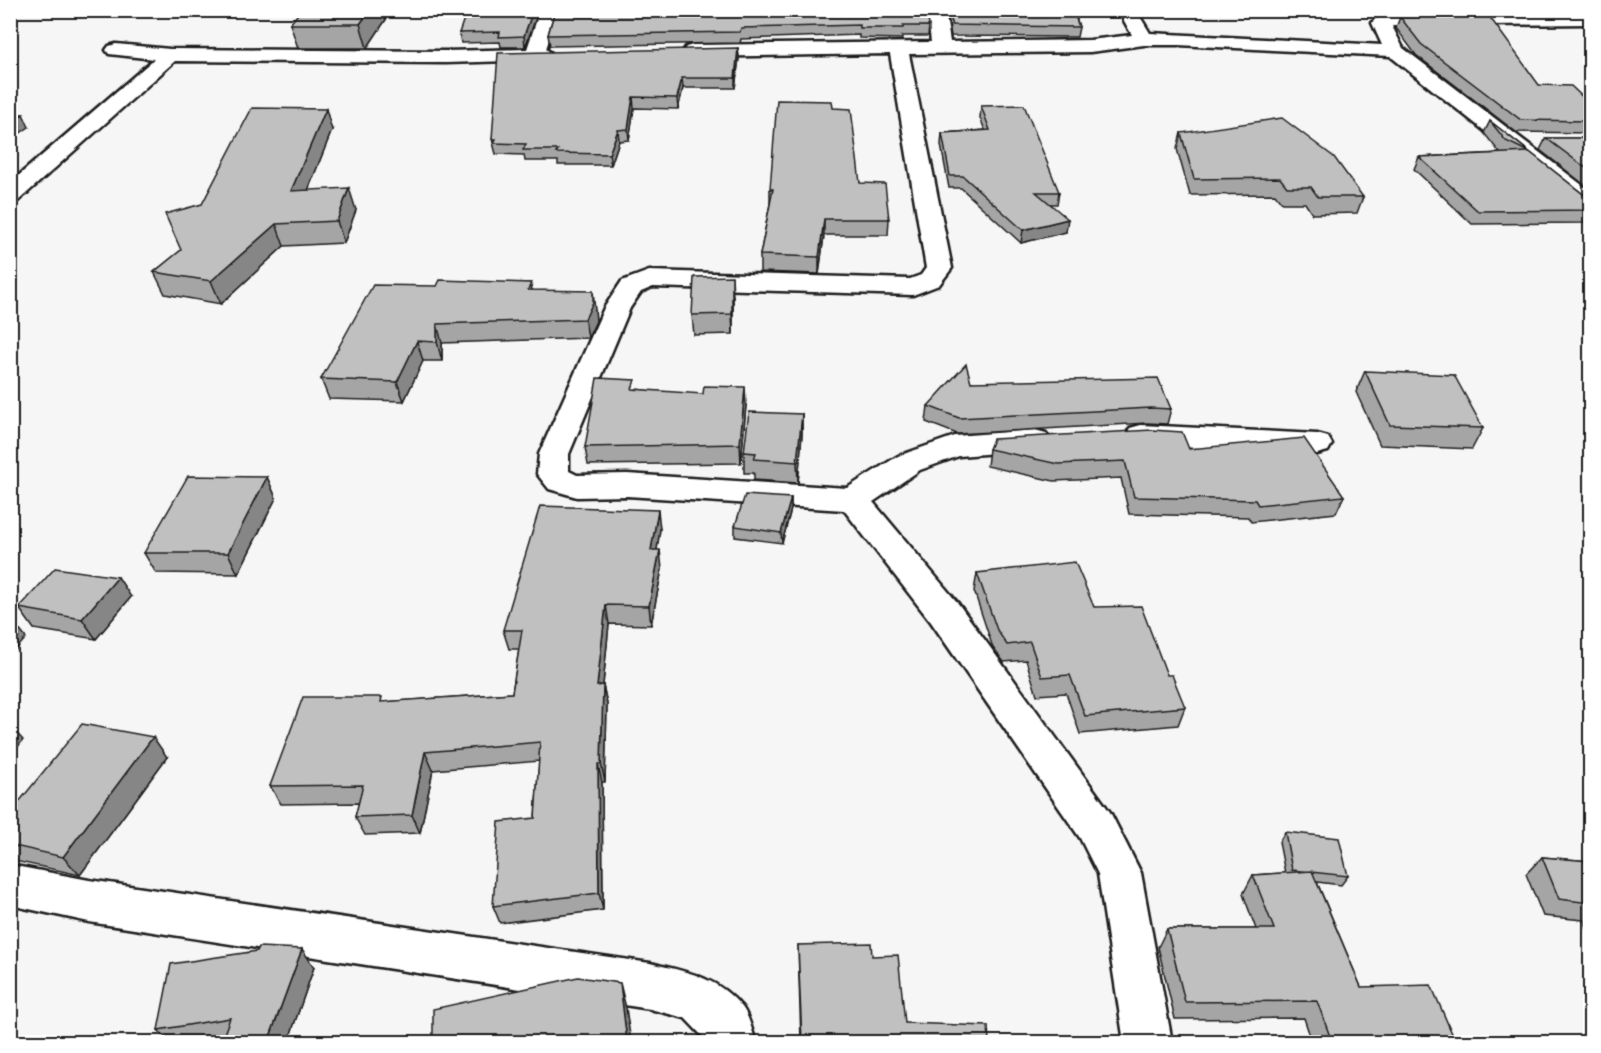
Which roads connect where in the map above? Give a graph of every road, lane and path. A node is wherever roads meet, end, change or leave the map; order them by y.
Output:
1 (549, 10) edge
2 (936, 10) edge
3 (1127, 10) edge
4 (1582, 10) edge
5 (1590, 19) edge
6 (1144, 39) junction
7 (898, 48) junction
8 (941, 48) junction
9 (116, 50) dead end
10 (678, 51) edge
11 (1395, 51) junction
12 (558, 54) edge
13 (170, 55) junction
14 (535, 55) junction
15 (1511, 141) junction
16 (1545, 141) dead end
17 (10, 196) edge
18 (1590, 203) edge
19 (1114, 436) edge
20 (1058, 439) edge
21 (1317, 444) dead end
22 (853, 501) junction
23 (10, 885) edge
24 (732, 1042) edge
25 (1148, 1042) edge

1 - 14 street
2 - 8 street
3 - 6 street
4 - 5 street
5 - 11 street
6 - 8 street
6 - 11 street
7 - 8 street
7 - 10 street
7 - 22 street
9 - 13 street
11 - 15 street
12 - 14 street
13 - 14 street
13 - 17 street
15 - 16 street
15 - 18 street
19 - 21 street
20 - 22 street
22 - 25 street
23 - 24 street

